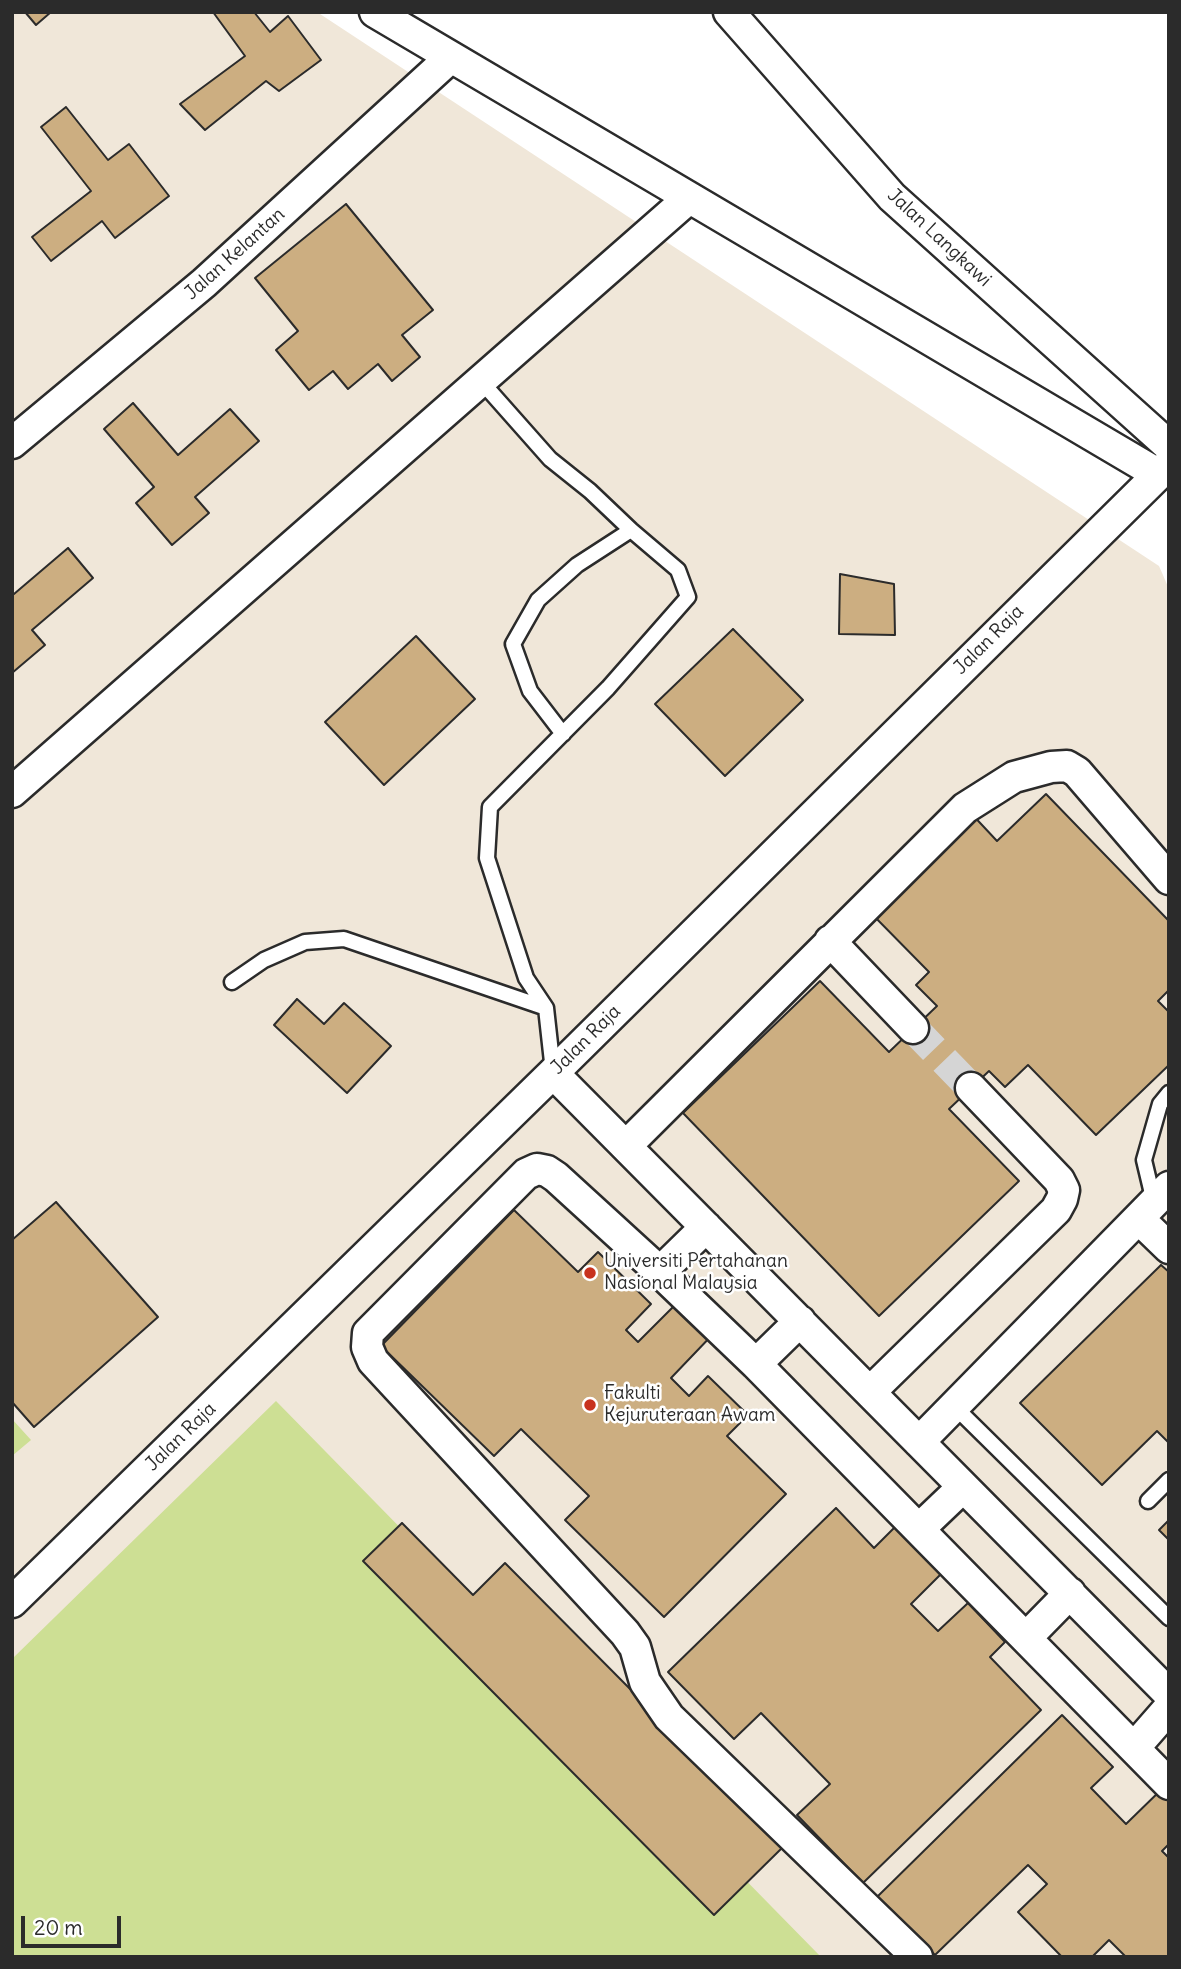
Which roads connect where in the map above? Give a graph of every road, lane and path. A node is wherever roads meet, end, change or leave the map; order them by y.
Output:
1 (375, 12) edge
2 (729, 12) edge
3 (451, 57) junction
4 (690, 198) junction
5 (480, 380) junction
6 (12, 443) edge
7 (1169, 446) edge
8 (1163, 469) edge
9 (631, 530) junction
10 (563, 734) junction
11 (12, 792) edge
12 (1169, 879) edge
13 (830, 941) junction
14 (232, 982) dead end
15 (546, 1008) junction
16 (913, 1028) tunnel mouth
17 (553, 1073) junction
18 (971, 1088) tunnel mouth
19 (1169, 1093) edge
20 (626, 1146) junction
21 (1154, 1203) edge
22 (706, 1227) junction
23 (1169, 1248) edge
24 (660, 1272) junction
25 (800, 1321) junction
26 (756, 1364) junction
27 (870, 1392) junction
28 (954, 1406) junction
29 (919, 1442) junction
30 (1169, 1480) edge
31 (963, 1487) junction
32 (1148, 1501) dead end
33 (919, 1529) junction
34 (1069, 1593) junction
35 (12, 1602) edge
36 (1169, 1618) edge
37 (1026, 1638) junction
38 (1169, 1693) edge
39 (1169, 1708) edge
40 (1134, 1748) junction
41 (1169, 1784) edge
42 (917, 1957) edge

1 - 3 street
2 - 7 street, Jalan Langkawi
3 - 4 street
3 - 6 street, Jalan Kelantan
4 - 5 street
4 - 8 street
5 - 9 lane
5 - 11 street
8 - 17 street, Jalan Raja
9 - 10 lane
9 - 10 lane
10 - 15 lane
12 - 13 street
13 - 16 street
13 - 20 street
14 - 15 lane
15 - 17 lane
17 - 20 street
17 - 35 street, Jalan Raja
18 - 27 street
19 - 21 lane
20 - 22 street
21 - 23 street
21 - 28 street
22 - 24 street
22 - 25 street
24 - 26 street
24 - 42 street
25 - 26 street
25 - 27 street
26 - 33 street
27 - 29 street
28 - 29 street
28 - 36 lane
29 - 31 street
30 - 32 lane
31 - 33 street
31 - 34 street
33 - 37 street
34 - 37 street
34 - 38 street
37 - 40 street
39 - 40 street
40 - 41 street

